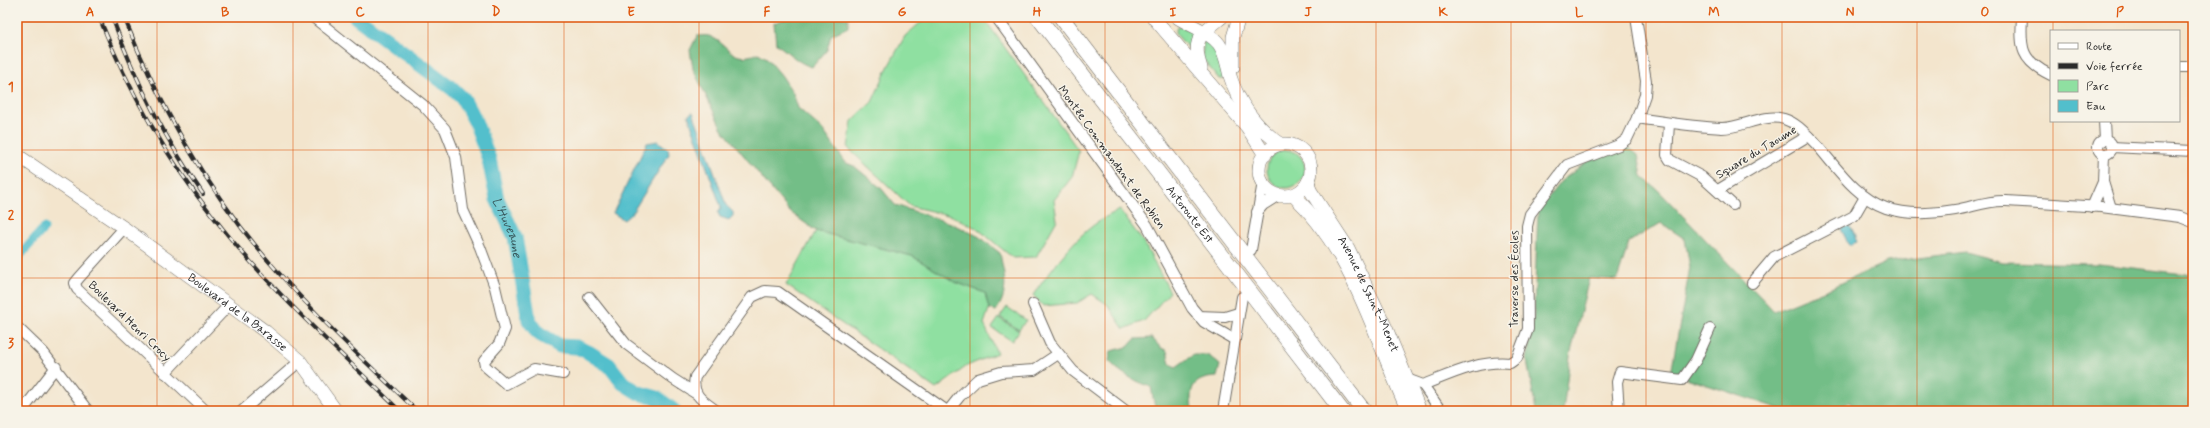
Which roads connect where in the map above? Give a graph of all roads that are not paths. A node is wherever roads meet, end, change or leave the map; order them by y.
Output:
1 (313, 17) edge
2 (996, 17) edge
3 (1038, 17) edge
4 (1061, 17) edge
5 (1153, 17) edge
6 (1222, 17) edge
7 (1239, 17) edge
8 (1636, 17) edge
9 (2022, 17) edge
10 (1180, 19) edge
11 (1203, 32) junction
12 (2180, 67) edge
13 (2193, 67) edge
14 (2050, 74) edge
15 (1208, 80) junction
16 (1234, 89) junction
17 (1637, 118) junction
18 (2104, 122) edge
19 (1669, 124) junction
20 (1808, 136) junction
21 (1281, 144) junction
22 (2107, 147) junction
23 (17, 148) edge
24 (2193, 150) edge
25 (17, 155) edge
26 (1265, 155) junction
27 (1263, 182) junction
28 (1308, 182) junction
29 (2103, 182) junction
30 (1718, 190) junction
31 (1279, 195) junction
32 (1293, 195) junction
33 (1865, 197) junction
34 (1733, 205) dead end
35 (2101, 207) junction
36 (1257, 212) junction
37 (2193, 222) edge
38 (124, 228) junction
39 (1251, 250) dead end
40 (1752, 283) dead end
41 (1242, 296) dead end
42 (589, 297) dead end
43 (1033, 304) dead end
44 (229, 305) junction
45 (1238, 313) junction
46 (1198, 316) junction
47 (17, 327) edge
48 (1710, 329) dead end
49 (1235, 340) junction
50 (1058, 354) junction
51 (300, 361) junction
52 (56, 367) junction
53 (165, 373) junction
54 (563, 374) dead end
55 (1407, 379) junction
56 (1423, 385) junction
57 (696, 393) junction
58 (22, 411) edge
59 (88, 411) edge
60 (206, 411) edge
61 (242, 411) edge
62 (336, 411) edge
63 (717, 411) edge
64 (947, 411) edge
65 (1126, 411) edge
66 (1223, 411) edge
67 (1342, 411) edge
68 (1364, 411) edge
69 (1408, 411) edge
70 (1420, 411) edge
71 (1441, 411) edge
72 (1618, 411) edge

1 - 54 street
2 - 46 street, Montée Commandant de Robien
3 - 67 highway, Autoroute Est
4 - 68 highway, Autoroute Est
5 - 15 main road
6 - 10 main road
6 - 11 main road
7 - 16 main road
8 - 17 street, Traverse des Écoles
9 - 14 street
10 - 11 main road
11 - 15 main road
11 - 16 main road
12 - 13 street
15 - 26 main road
16 - 21 main road
17 - 19 street
17 - 56 street, Traverse des Écoles
18 - 22 street
19 - 20 street
19 - 30 street, Square du Taoume
20 - 30 street, Square du Taoume
20 - 33 street
21 - 26 main road
21 - 28 main road
22 - 24 street
22 - 29 street
23 - 38 main road, Boulevard de la Barasse
25 - 38 main road, Boulevard de la Barasse
26 - 27 main road
27 - 31 main road
27 - 36 street
28 - 32 main road
28 - 55 main road, Avenue de Saint-Menet
29 - 35 street
29 - 35 street
30 - 34 street, Square du Taoume
31 - 32 main road
31 - 36 street
32 - 69 main road, Avenue de Saint-Menet
33 - 35 street
33 - 40 street
35 - 37 street
36 - 39 street
38 - 44 main road, Boulevard de la Barasse
38 - 53 street, Boulevard Henri Crocy
41 - 45 street
42 - 57 street
43 - 50 street
44 - 51 main road, Boulevard de la Barasse
44 - 53 street
45 - 46 street
45 - 49 street
46 - 49 street, Montée Commandant de Robien
47 - 52 street
48 - 72 street
49 - 66 street
50 - 64 street
50 - 65 street
51 - 61 street
51 - 62 main road, Boulevard de la Barasse
52 - 58 street
52 - 59 street
53 - 60 street, Boulevard Henri Crocy
55 - 56 street
55 - 70 main road, Avenue de Saint-Menet
56 - 71 street
57 - 63 street
57 - 64 street

